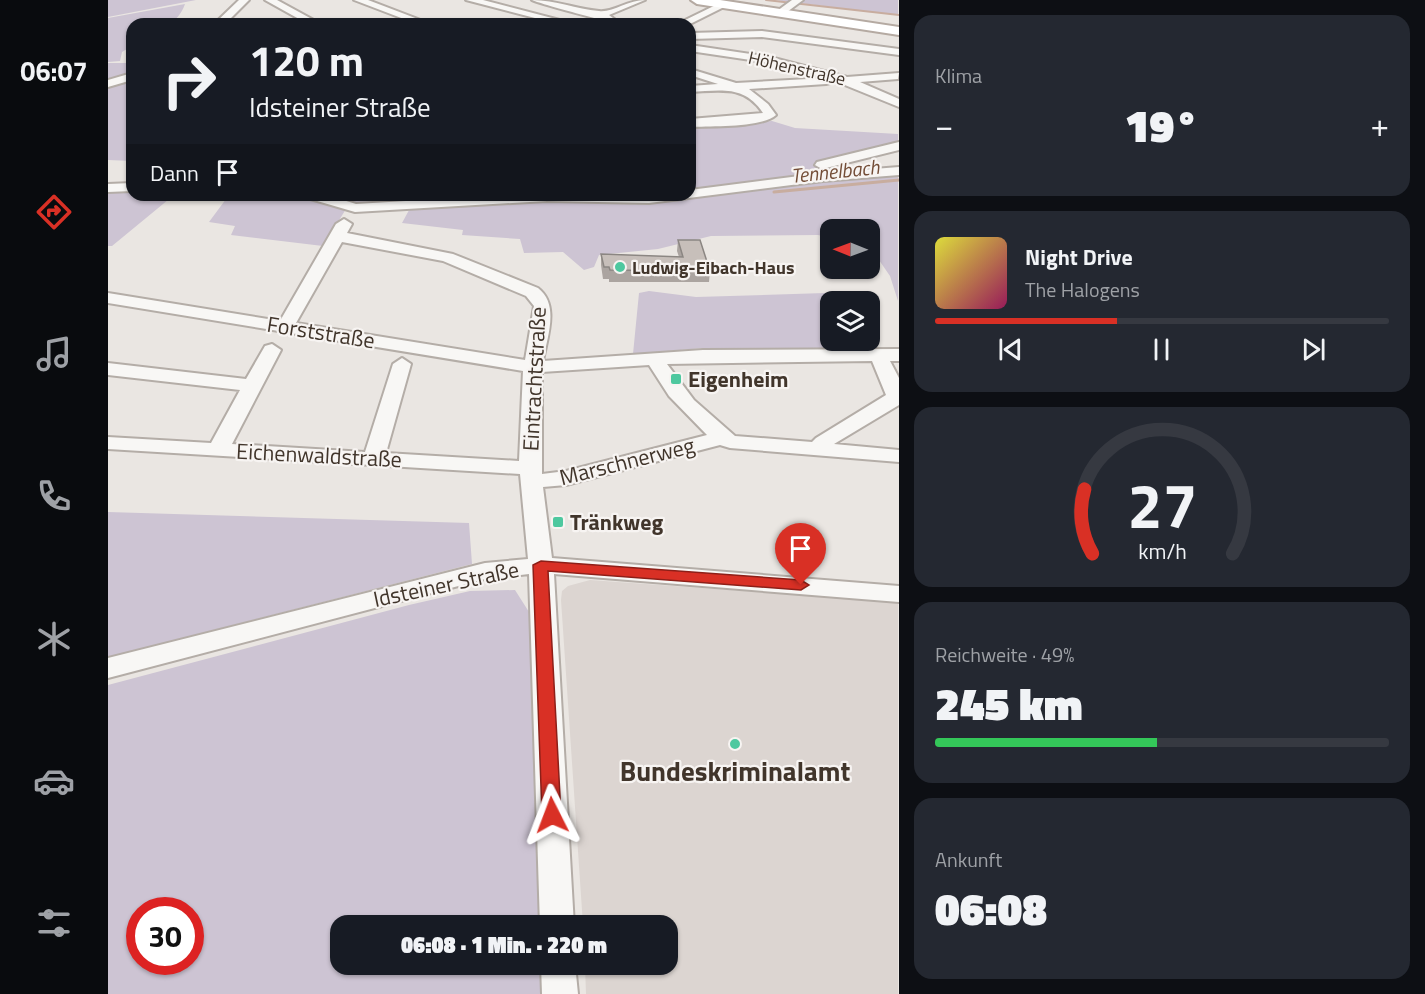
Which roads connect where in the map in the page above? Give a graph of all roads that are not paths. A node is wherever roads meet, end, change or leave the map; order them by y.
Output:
1 (244, 0) edge
2 (270, 0) edge
3 (359, 0) edge
4 (471, 0) edge
5 (537, 0) edge
6 (640, 0) edge
7 (697, 0) edge
8 (794, 3) edge
9 (725, 4) junction
10 (780, 13) junction
11 (602, 15) junction
12 (225, 18) edge
13 (304, 18) edge
14 (409, 18) edge
15 (544, 18) edge
16 (607, 18) edge
17 (695, 18) edge
18 (898, 31) edge
19 (696, 36) edge
20 (696, 49) edge
21 (898, 52) edge
22 (696, 74) edge
23 (898, 76) edge
24 (126, 78) edge
25 (844, 79) junction
26 (108, 84) edge
27 (738, 87) junction
28 (696, 89) edge
29 (898, 104) edge
30 (696, 123) edge
31 (898, 146) edge
32 (898, 171) edge
33 (823, 177) junction
34 (126, 187) edge
35 (108, 188) edge
36 (696, 193) edge
37 (332, 201) edge
38 (491, 201) edge
39 (355, 208) junction
40 (337, 236) junction
41 (108, 298) edge
42 (285, 327) junction
43 (272, 350) dead end
44 (888, 355) edge
45 (655, 358) junction
46 (402, 364) dead end
47 (533, 367) junction
48 (108, 369) edge
49 (252, 386) junction
50 (722, 438) junction
51 (108, 443) edge
52 (218, 450) junction
53 (818, 451) junction
54 (898, 456) edge
55 (374, 458) junction
56 (531, 474) junction
57 (541, 565) junction
58 (898, 594) edge
59 (108, 668) edge
60 (557, 915) edge
61 (559, 975) edge
62 (560, 994) edge

1 - 12 street
2 - 13 street
3 - 14 street
4 - 15 street
5 - 11 street
6 - 11 street
7 - 9 main road
8 - 10 street
9 - 10 main road
9 - 17 street
10 - 18 main road
11 - 16 street
19 - 21 street
20 - 25 street, Höhenstraße
22 - 27 street
23 - 25 street
24 - 26 street
25 - 27 street
25 - 29 street, Höhenstraße
27 - 28 street
27 - 30 street
31 - 33 street
32 - 33 street
33 - 36 street
34 - 35 street
37 - 39 street
38 - 39 street
39 - 40 street
40 - 42 street
40 - 47 street, Eintrachtstraße
41 - 42 street, Forststraße
42 - 47 street, Forststraße
43 - 49 street
44 - 45 street, Forststraße
44 - 53 street
45 - 47 street, Forststraße
45 - 50 street
46 - 55 street
47 - 56 street, Eintrachtstraße
48 - 49 street
49 - 52 street
50 - 53 street
50 - 56 street, Marschnerweg
51 - 52 street, Eichenwaldstraße
52 - 55 street, Eichenwaldstraße
53 - 54 street
55 - 56 street, Eichenwaldstraße
56 - 57 street, Eintrachtstraße
57 - 58 street, Idsteiner Straße
57 - 59 street, Idsteiner Straße
57 - 60 street
61 - 62 street

